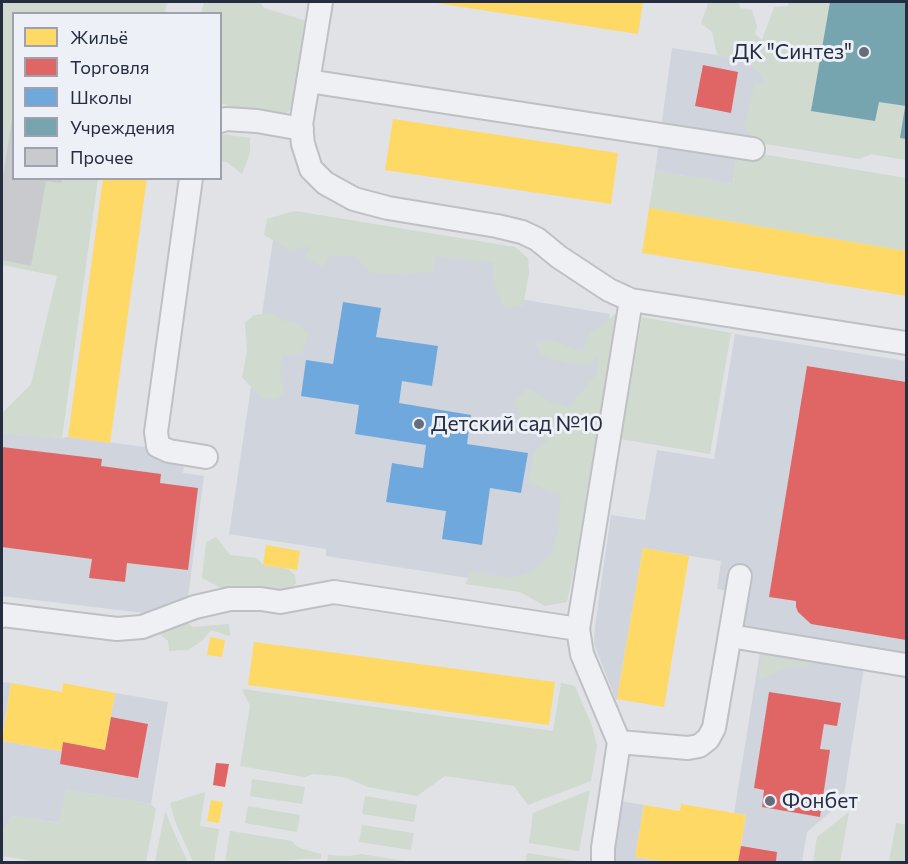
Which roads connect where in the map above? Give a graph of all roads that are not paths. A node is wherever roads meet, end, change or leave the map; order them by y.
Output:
1 (321, 2) edge
2 (308, 81) junction
3 (222, 120) edge
4 (302, 129) junction
5 (753, 149) dead end
6 (191, 180) edge
7 (631, 300) junction
8 (906, 343) edge
9 (206, 457) dead end
10 (741, 576) dead end
11 (2, 616) edge
12 (578, 629) junction
13 (730, 636) junction
14 (906, 665) edge
15 (619, 742) junction
16 (603, 862) edge

1 - 2 street
2 - 4 street
2 - 5 street
3 - 4 street
4 - 7 street
6 - 9 street
7 - 8 street
7 - 12 street
10 - 13 street
11 - 12 street
12 - 15 street
13 - 14 street
13 - 15 street
15 - 16 street

